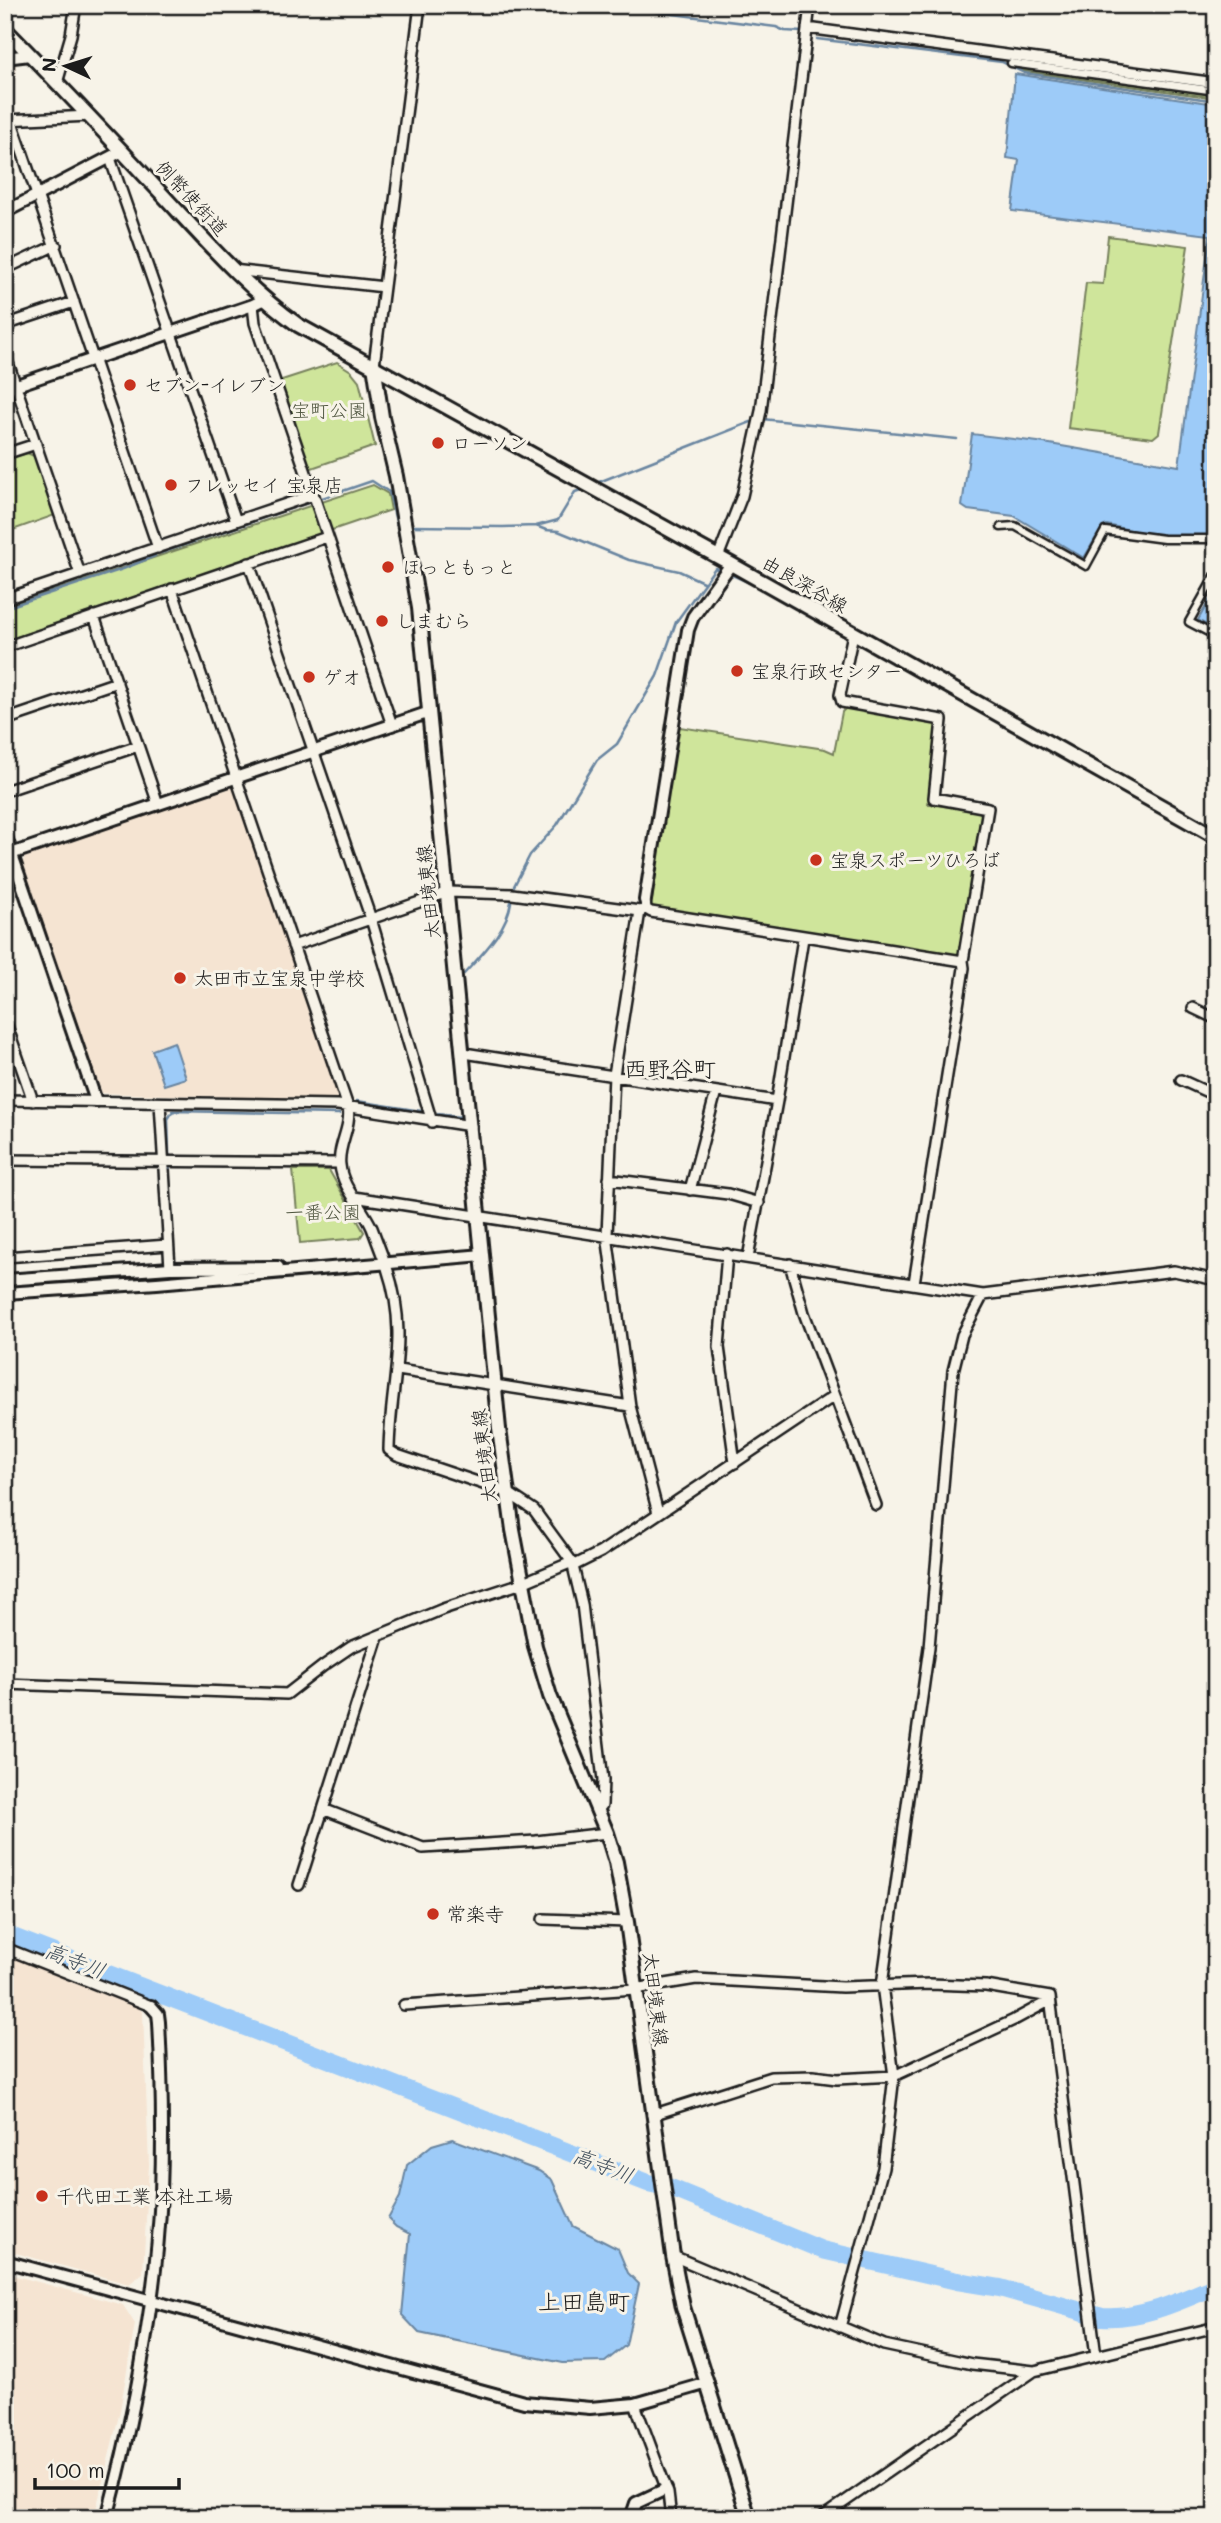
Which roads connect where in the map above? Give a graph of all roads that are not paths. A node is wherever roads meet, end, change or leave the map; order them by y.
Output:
1 (76, 5) edge
2 (420, 5) edge
3 (810, 5) edge
4 (807, 28) junction
5 (5, 29) edge
6 (30, 55) junction
7 (5, 58) edge
8 (1011, 63) dead end
9 (57, 83) junction
10 (1216, 83) edge
11 (1216, 91) edge
12 (90, 116) junction
13 (8, 119) edge
14 (116, 155) junction
15 (39, 195) junction
16 (5, 212) edge
17 (56, 245) junction
18 (5, 269) edge
19 (232, 270) junction
20 (384, 287) junction
21 (75, 302) junction
22 (258, 303) junction
23 (5, 325) edge
24 (172, 333) junction
25 (5, 354) edge
26 (94, 359) junction
27 (374, 365) junction
28 (11, 387) edge
29 (36, 444) junction
30 (5, 454) edge
31 (313, 495) junction
32 (236, 521) junction
33 (1001, 527) dead end
34 (327, 537) junction
35 (1216, 539) edge
36 (158, 548) junction
37 (718, 557) junction
38 (249, 563) junction
39 (731, 564) junction
40 (80, 574) junction
41 (1216, 574) edge
42 (172, 589) junction
43 (5, 599) edge
44 (94, 616) junction
45 (853, 634) junction
46 (1216, 636) edge
47 (5, 647) edge
48 (117, 682) junction
49 (430, 712) junction
50 (5, 720) edge
51 (392, 724) junction
52 (138, 746) junction
53 (314, 751) junction
54 (236, 778) junction
55 (5, 791) edge
56 (158, 804) junction
57 (5, 834) edge
58 (1216, 837) edge
59 (9, 855) edge
60 (448, 892) junction
61 (644, 906) junction
62 (371, 919) junction
63 (803, 938) junction
64 (293, 946) junction
65 (963, 961) junction
66 (1193, 1008) dead end
67 (1216, 1019) edge
68 (5, 1020) edge
69 (464, 1053) junction
70 (614, 1075) junction
71 (1181, 1080) dead end
72 (716, 1092) junction
73 (1216, 1095) edge
74 (5, 1100) edge
75 (33, 1101) junction
76 (96, 1101) junction
77 (777, 1101) junction
78 (160, 1103) junction
79 (348, 1107) junction
80 (432, 1122) junction
81 (471, 1126) junction
82 (5, 1160) edge
83 (164, 1162) junction
84 (339, 1163) junction
85 (610, 1179) junction
86 (690, 1189) junction
87 (354, 1197) junction
88 (759, 1203) junction
89 (479, 1215) junction
90 (607, 1235) junction
91 (168, 1245) junction
92 (727, 1254) junction
93 (483, 1255) junction
94 (5, 1257) edge
95 (748, 1258) junction
96 (790, 1264) junction
97 (380, 1265) junction
98 (170, 1268) junction
99 (5, 1280) edge
100 (1216, 1280) edge
101 (914, 1283) junction
102 (5, 1293) edge
103 (983, 1295) junction
104 (398, 1370) junction
105 (495, 1384) junction
106 (834, 1396) junction
107 (630, 1406) junction
108 (735, 1463) junction
109 (507, 1492) junction
110 (876, 1505) dead end
111 (659, 1513) junction
112 (573, 1564) junction
113 (522, 1583) junction
114 (378, 1637) junction
115 (5, 1684) edge
116 (323, 1810) junction
117 (597, 1811) junction
118 (607, 1833) junction
119 (299, 1885) dead end
120 (543, 1919) dead end
121 (627, 1922) junction
122 (5, 1948) edge
123 (881, 1985) junction
124 (635, 1989) junction
125 (1049, 2001) junction
126 (404, 2005) dead end
127 (152, 2006) joint
128 (894, 2076) junction
129 (652, 2115) junction
130 (673, 2256) junction
131 (5, 2261) edge
132 (152, 2300) junction
133 (840, 2327) junction
134 (1216, 2327) edge
135 (1096, 2356) junction
136 (1034, 2371) junction
137 (708, 2383) junction
138 (635, 2404) junction
139 (666, 2489) junction
140 (107, 2518) edge
141 (631, 2518) edge
142 (671, 2518) edge
143 (749, 2518) edge
144 (821, 2518) edge

1 - 9 street
2 - 20 street
3 - 4 street
4 - 10 street
4 - 37 street
5 - 6 main road, 例幣使街道
6 - 7 street
6 - 9 main road, 例幣使街道
8 - 11 street
9 - 12 main road, 例幣使街道
12 - 13 street
12 - 14 main road, 例幣使街道
13 - 15 street
14 - 15 street
14 - 19 main road, 例幣使街道
14 - 24 street
15 - 16 street
15 - 17 street
17 - 18 street
17 - 21 street
19 - 20 street
19 - 22 main road, 例幣使街道
20 - 27 street
21 - 23 street
21 - 26 street
22 - 24 street
22 - 27 main road, 例幣使街道
22 - 31 street
24 - 26 street
24 - 32 street
25 - 28 street
26 - 28 street
26 - 36 street
27 - 37 main road, 由良深谷線
27 - 49 main road, 太田境東線
28 - 29 street
29 - 30 street
29 - 40 street
31 - 32 street
31 - 34 street
32 - 36 street
33 - 35 street
34 - 38 street
34 - 51 street
36 - 40 street
37 - 39 main road, 由良深谷線
38 - 42 street
38 - 53 street
39 - 45 main road, 由良深谷線
39 - 61 street
40 - 43 street
41 - 46 street
42 - 44 street
42 - 54 street
44 - 47 street
44 - 48 street
45 - 58 main road, 由良深谷線
45 - 65 street
48 - 50 street
48 - 52 street
49 - 51 street
49 - 60 main road, 太田境東線
51 - 53 street
52 - 55 street
52 - 56 street
53 - 54 street
53 - 62 street
54 - 56 street
54 - 64 street
56 - 59 street
57 - 59 street
59 - 76 street
60 - 61 street
60 - 62 street
60 - 69 main road, 太田境東線
61 - 63 street
61 - 70 street
62 - 64 street
62 - 80 street
63 - 65 street
63 - 77 street
64 - 79 street
65 - 101 street
66 - 67 street
68 - 75 street
69 - 70 street
69 - 81 main road, 太田境東線
70 - 72 street
70 - 85 street
71 - 73 street
72 - 77 street
72 - 86 street
74 - 75 street
75 - 76 street
76 - 78 street
77 - 88 street
78 - 79 street
78 - 83 street
79 - 80 street
79 - 84 street
80 - 81 street
81 - 89 main road, 太田境東線
82 - 83 street
83 - 84 street
83 - 91 street
84 - 87 street
85 - 86 street
85 - 90 street
86 - 88 street
87 - 89 street
87 - 97 street
88 - 95 street
89 - 90 street
89 - 93 main road, 太田境東線
90 - 92 street
90 - 107 street
91 - 94 street
91 - 98 street
92 - 95 street
92 - 108 street
93 - 97 street
93 - 105 main road, 太田境東線
95 - 96 street
96 - 101 street
96 - 106 street
97 - 98 street
97 - 102 street
97 - 104 street
98 - 99 street
100 - 103 street
101 - 103 street
103 - 123 street
104 - 105 street
104 - 109 street
105 - 107 street
105 - 109 main road, 太田境東線
106 - 108 street
106 - 110 street
107 - 111 street
108 - 111 street
109 - 112 street
109 - 113 main road, 太田境東線
111 - 112 street
112 - 113 street
112 - 117 street
113 - 114 street
113 - 117 main road, 太田境東線
114 - 115 street
114 - 116 street
116 - 118 street
116 - 119 street
117 - 118 main road, 太田境東線
118 - 121 main road, 太田境東線
120 - 121 street
121 - 124 main road, 太田境東線
122 - 127 street
123 - 124 street
123 - 125 street
123 - 128 street
124 - 126 street
124 - 129 main road, 太田境東線
125 - 128 street
125 - 135 street
127 - 132 street
128 - 129 street
128 - 133 street
129 - 130 main road, 太田境東線
130 - 133 street
130 - 137 main road, 太田境東線
131 - 132 street
132 - 138 street
132 - 140 street
133 - 136 street
134 - 135 street
135 - 136 street
136 - 144 street
137 - 138 street
137 - 143 main road, 太田境東線
138 - 139 street
139 - 141 street
139 - 142 street

